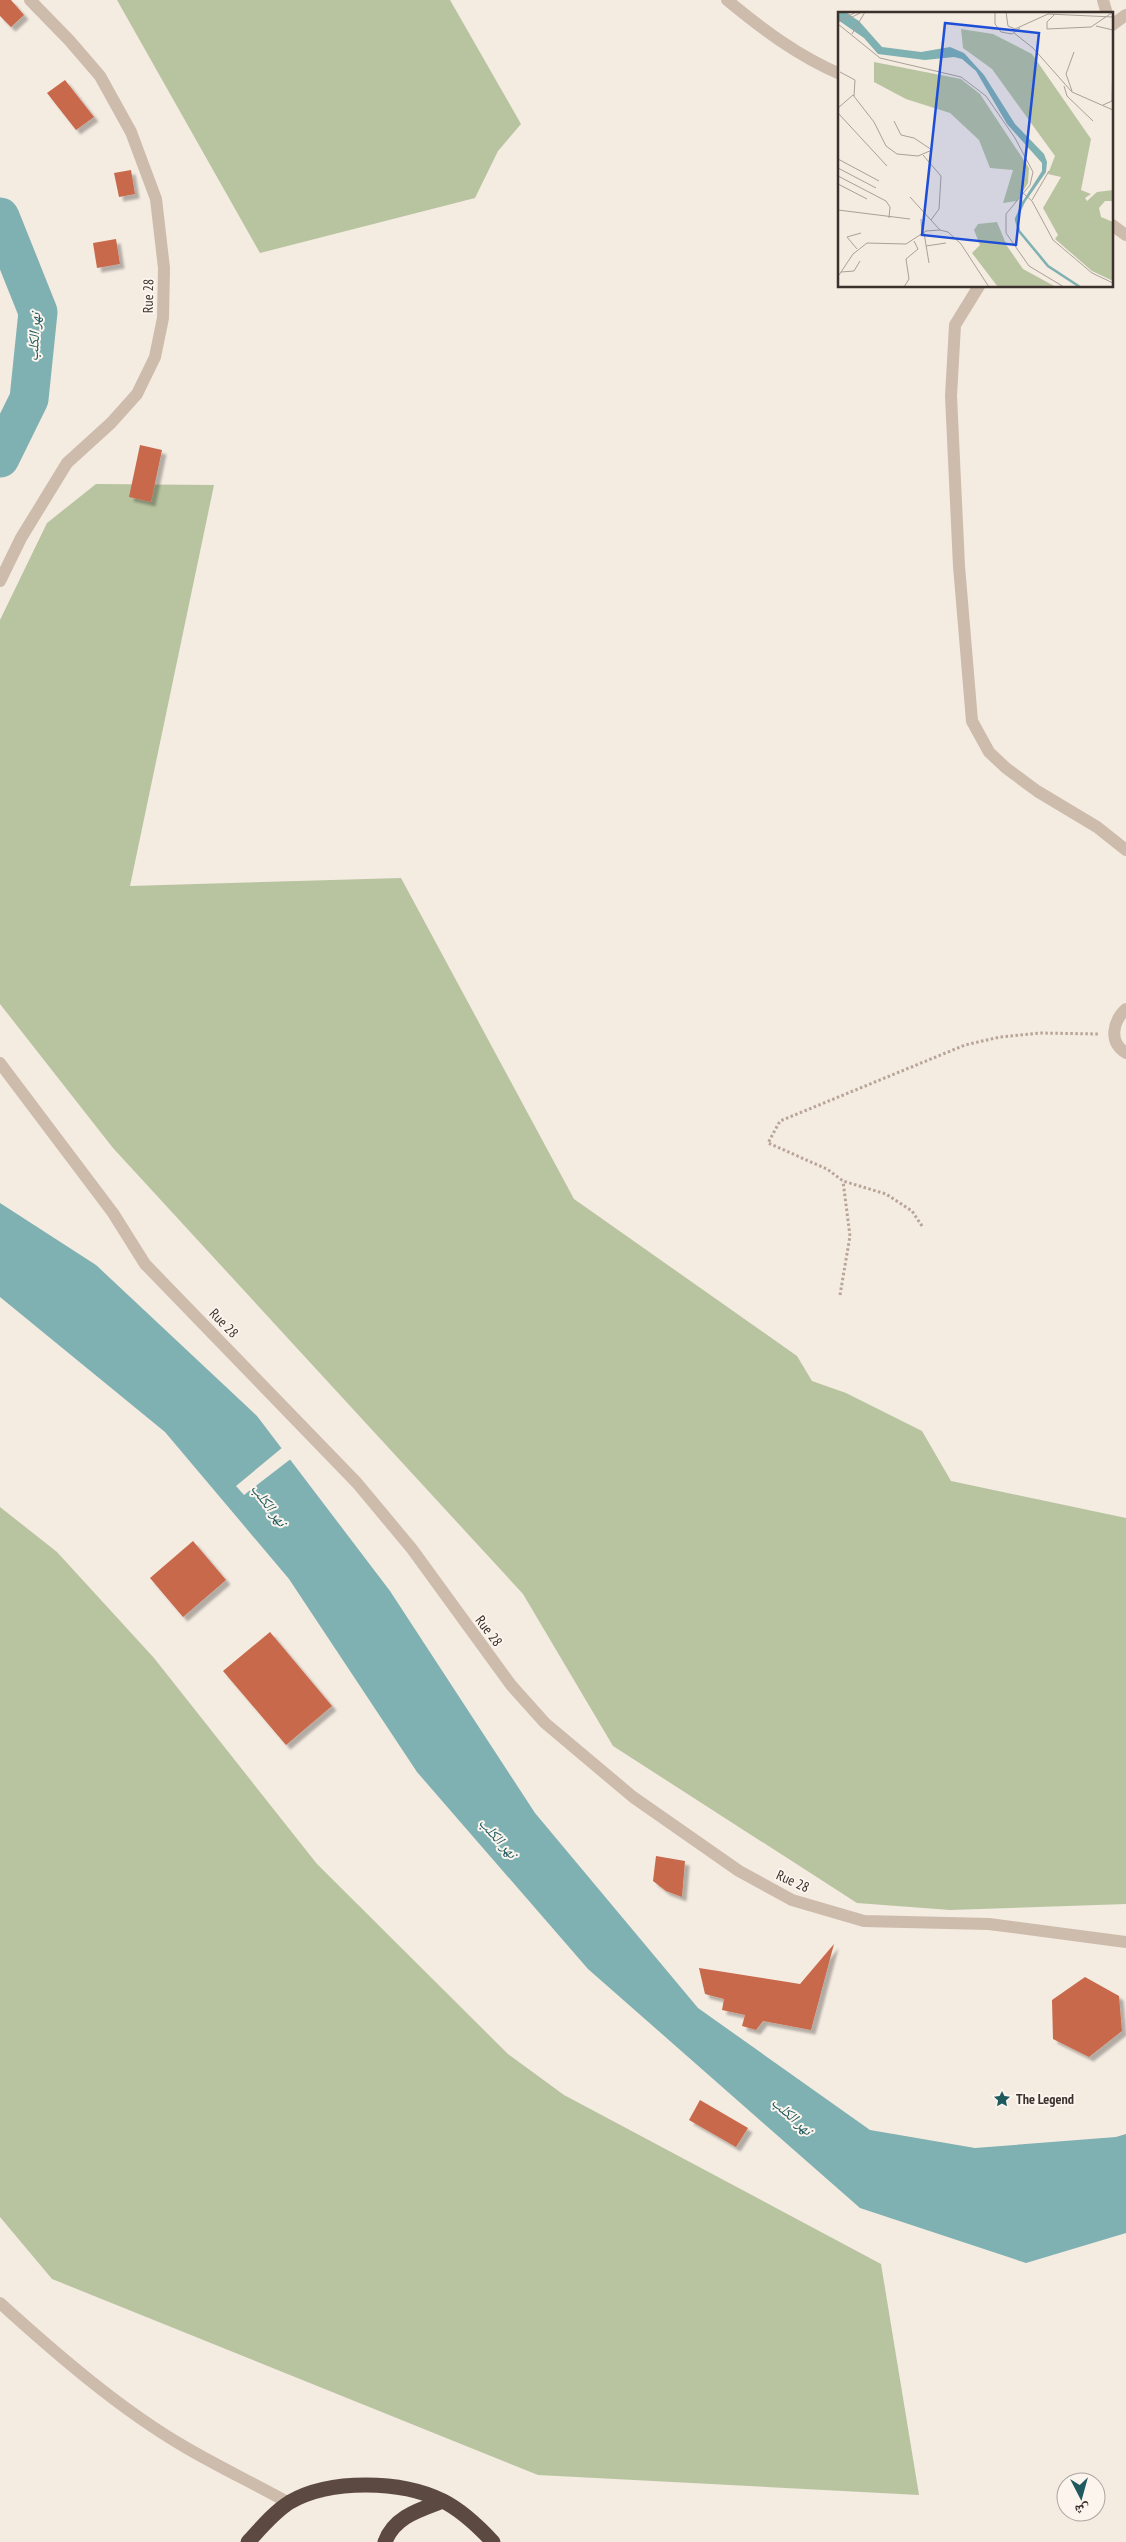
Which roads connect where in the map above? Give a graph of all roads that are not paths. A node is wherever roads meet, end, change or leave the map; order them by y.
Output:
1 (30, 0) edge
2 (727, 0) edge
3 (1126, 16) edge
4 (1114, 24) edge
5 (838, 73) edge
6 (1114, 227) edge
7 (1126, 235) edge
8 (978, 288) edge
9 (0, 581) edge
10 (1126, 850) edge
11 (1126, 1009) edge
12 (1126, 1053) edge
13 (0, 1063) edge
14 (1126, 1942) edge
15 (0, 2303) edge
16 (443, 2501) junction
17 (289, 2503) junction
18 (248, 2542) edge
19 (384, 2542) edge
20 (493, 2542) edge

1 - 9 street, Rue 28
2 - 5 street
3 - 4 street
6 - 7 street
8 - 10 street
11 - 12 street
13 - 14 street, Rue 28
15 - 17 street
16 - 17 highway
16 - 19 highway
16 - 20 highway
17 - 18 highway

